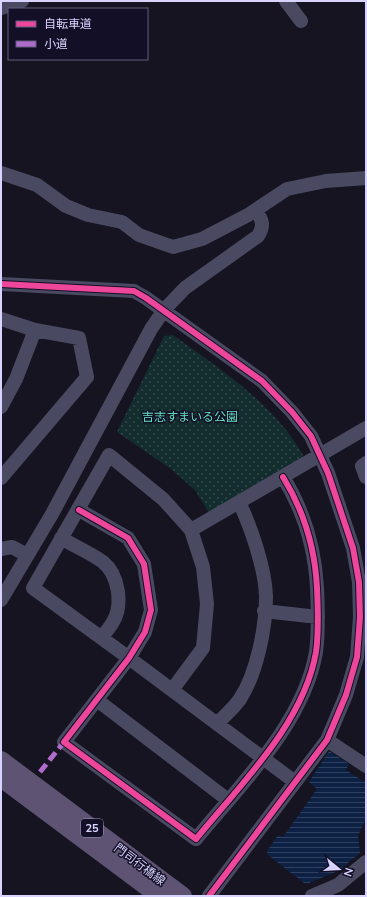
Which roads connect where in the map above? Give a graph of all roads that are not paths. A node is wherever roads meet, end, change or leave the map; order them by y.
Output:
1 (22, 1) edge
2 (286, 1) edge
3 (1, 8) edge
4 (301, 21) dead end
5 (1, 173) edge
6 (366, 178) edge
7 (256, 210) junction
8 (1, 284) edge
9 (164, 310) junction
10 (1, 319) edge
11 (35, 330) junction
12 (1, 407) edge
13 (366, 428) edge
14 (320, 455) junction
15 (366, 463) edge
16 (283, 477) junction
17 (366, 477) edge
18 (1, 478) edge
19 (239, 502) junction
20 (79, 510) junction
21 (191, 530) junction
22 (60, 538) junction
23 (1, 549) edge
24 (27, 555) junction
25 (1, 600) edge
26 (264, 611) junction
27 (318, 617) junction
28 (102, 637) junction
29 (129, 658) junction
30 (172, 690) junction
31 (97, 700) junction
32 (217, 724) junction
33 (327, 740) junction
34 (262, 758) junction
35 (1, 760) edge
36 (366, 766) edge
37 (1, 778) edge
38 (295, 782) junction
39 (228, 800) junction
40 (366, 862) edge
41 (212, 895) edge
42 (159, 896) edge
43 (183, 896) edge
44 (312, 896) edge

1 - 3 street
2 - 4 street
5 - 7 street
6 - 7 street
7 - 9 street
8 - 9 street
9 - 14 street
9 - 24 street
10 - 11 street
11 - 12 street
11 - 18 street
13 - 14 street
14 - 16 street
14 - 33 street
15 - 17 street
16 - 19 street
16 - 27 street
19 - 21 street
19 - 26 street
20 - 21 street
20 - 22 street
20 - 29 street
21 - 30 street
22 - 28 street
22 - 28 street
23 - 24 street
24 - 25 street
26 - 27 street
26 - 32 street
27 - 34 street
28 - 29 street
29 - 30 street
29 - 31 street
30 - 32 street
31 - 39 street
31 - 39 street
32 - 34 street
33 - 36 street
33 - 38 street
34 - 38 street
34 - 39 street
35 - 43 main road, 門司行橋線 / 25
37 - 42 main road, 門司行橋線 / 25
38 - 41 street
40 - 44 street

